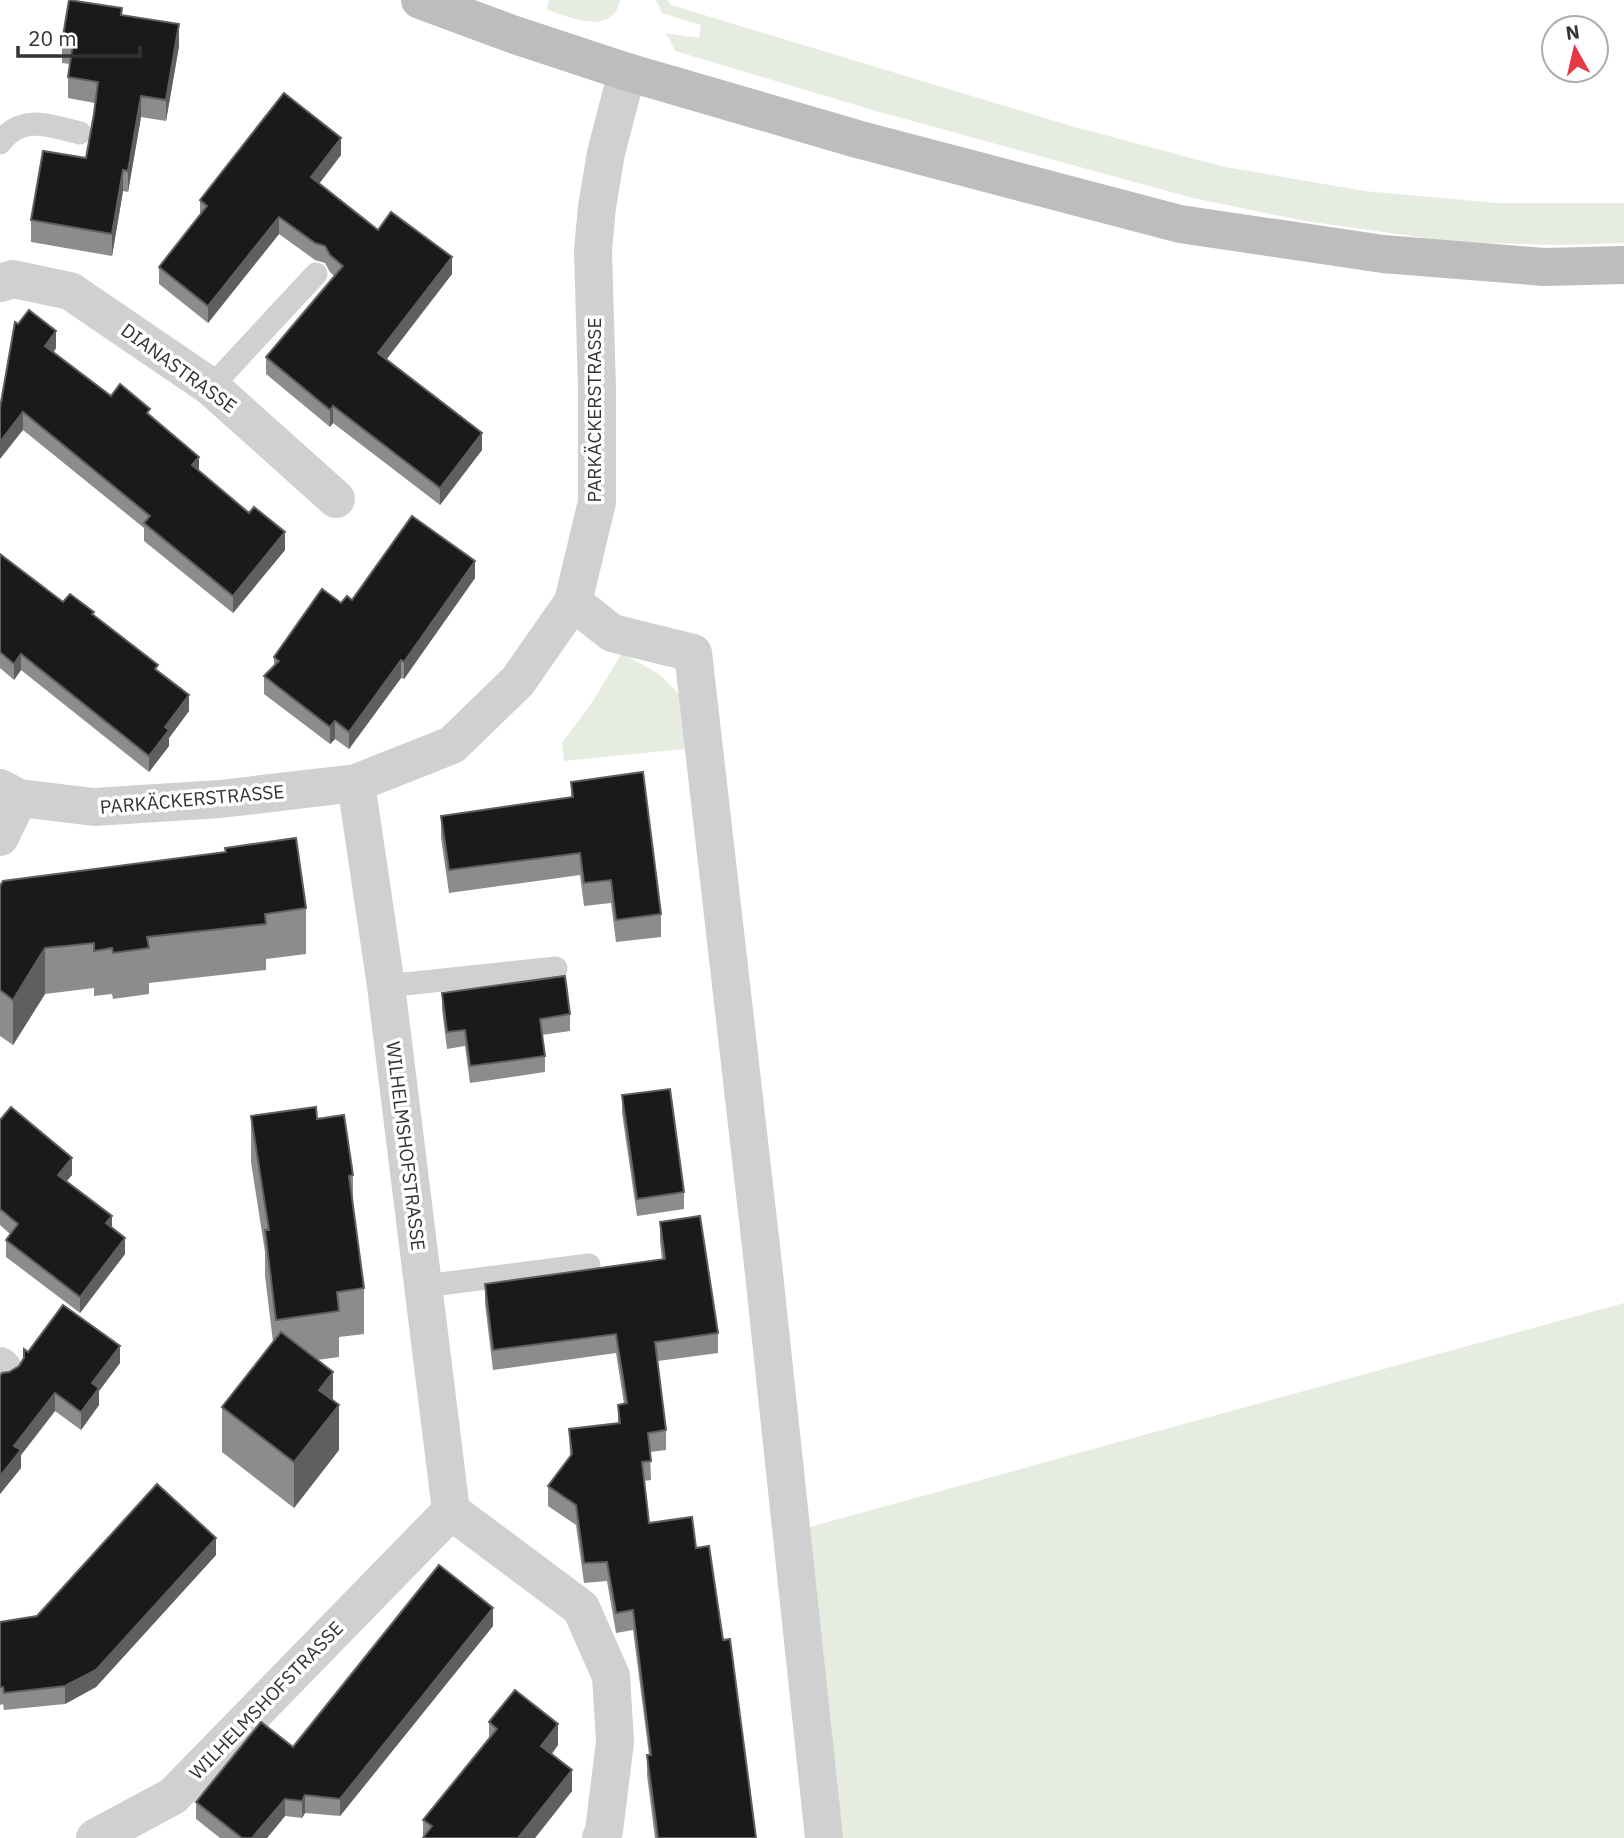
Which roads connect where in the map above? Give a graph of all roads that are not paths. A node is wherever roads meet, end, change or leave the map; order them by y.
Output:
1 (420, 0) edge
2 (627, 72) junction
3 (80, 134) dead end
4 (0, 143) edge
5 (1624, 265) edge
6 (316, 274) dead end
7 (0, 283) edge
8 (211, 387) junction
9 (337, 499) dead end
10 (573, 602) junction
11 (356, 783) junction
12 (10, 793) edge
13 (0, 837) edge
14 (556, 968) dead end
15 (386, 986) junction
16 (589, 1265) dead end
17 (424, 1286) junction
18 (452, 1510) junction
19 (95, 1838) edge
20 (601, 1838) edge
21 (824, 1838) edge

1 - 2 main road
2 - 5 main road
2 - 10 street, PARKÄCKERSTRASSE
3 - 4 lane
6 - 8 lane
7 - 8 street, DIANASTRASSE
8 - 9 street, DIANASTRASSE
10 - 11 street, PARKÄCKERSTRASSE
10 - 21 street
11 - 12 street, PARKÄCKERSTRASSE
11 - 15 street, WILHELMSHOFSTRASSE
12 - 13 street
14 - 15 lane
15 - 17 street, WILHELMSHOFSTRASSE
16 - 17 lane
17 - 18 street, WILHELMSHOFSTRASSE
18 - 19 street, WILHELMSHOFSTRASSE
18 - 20 street

